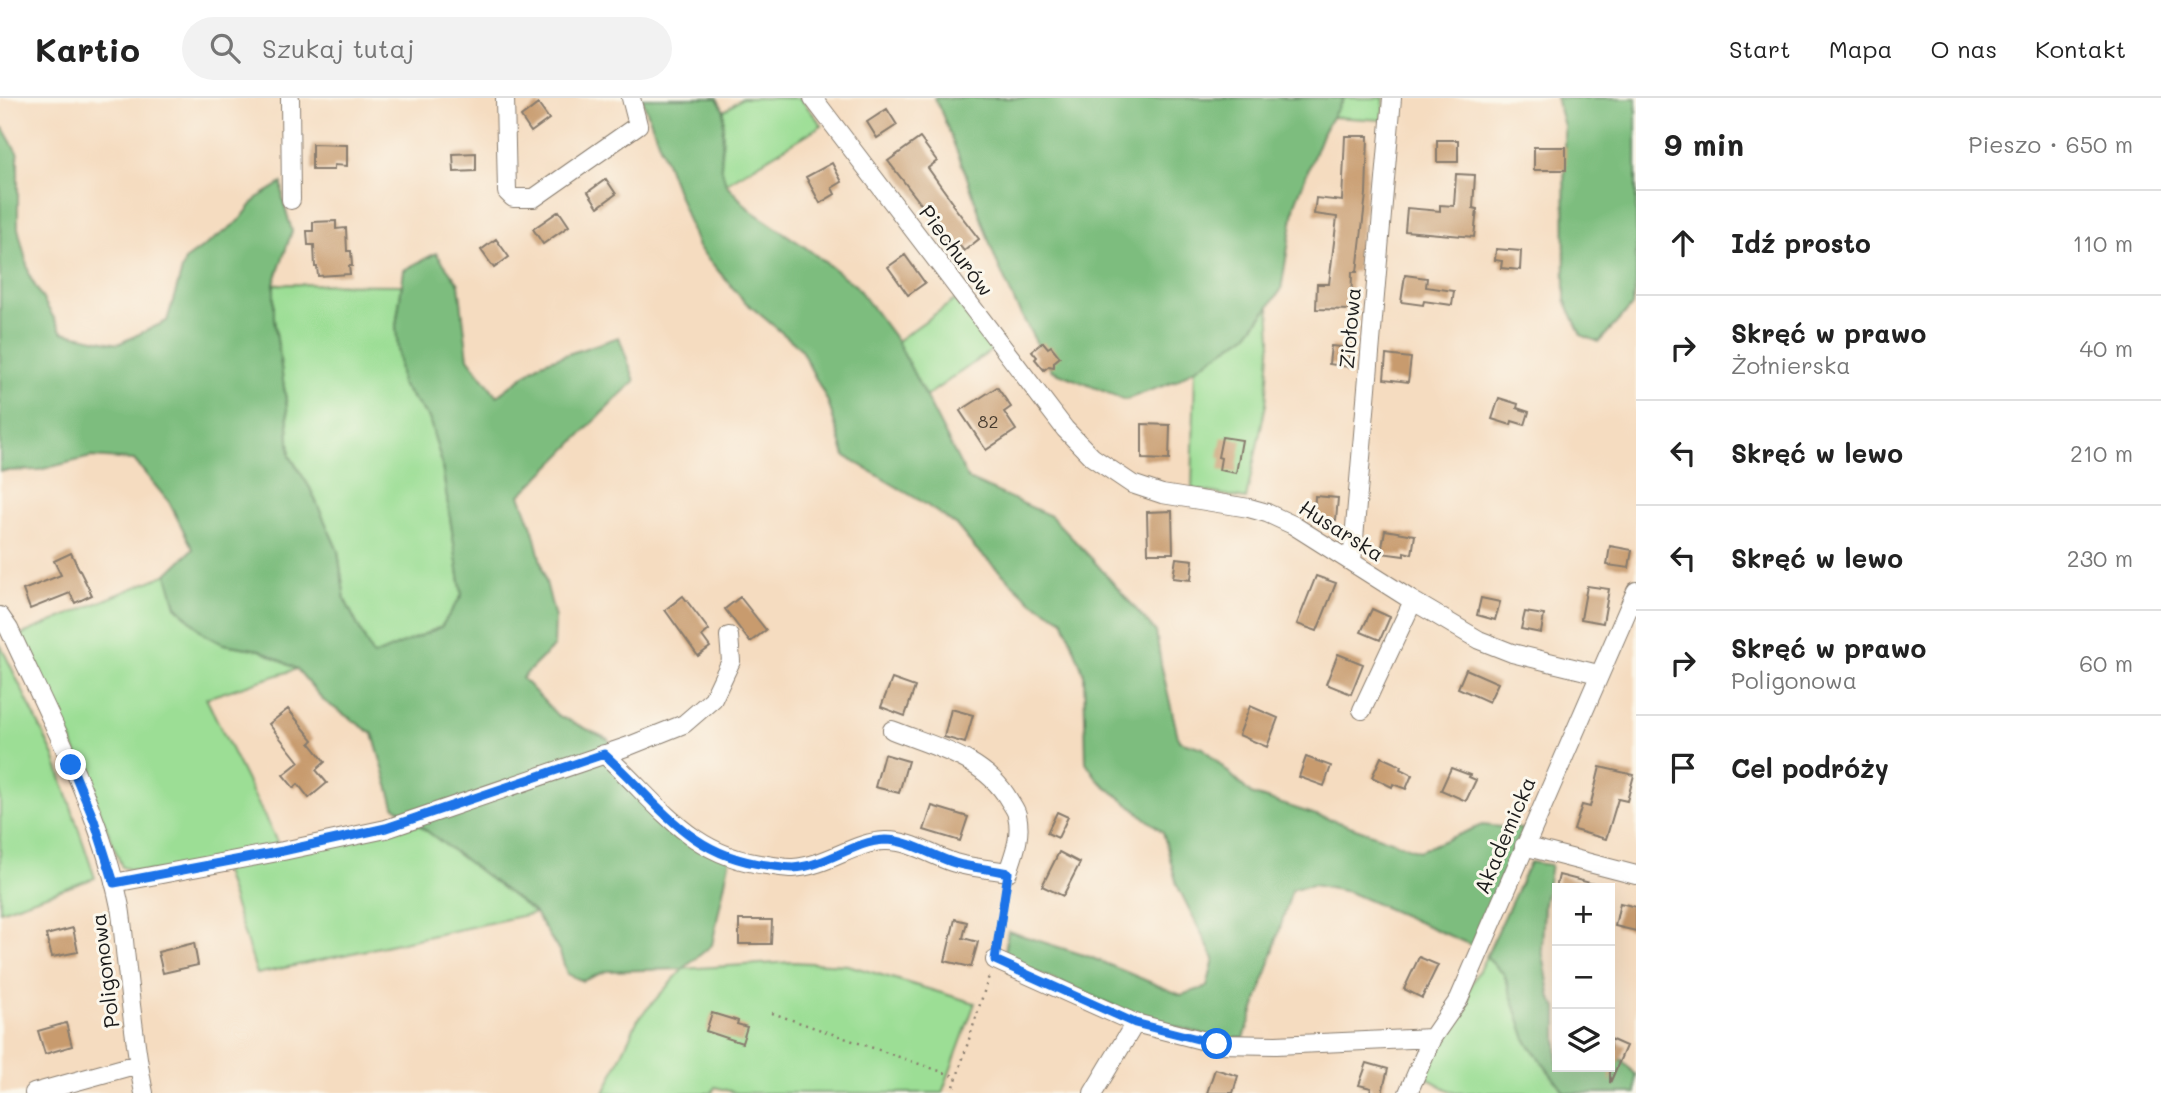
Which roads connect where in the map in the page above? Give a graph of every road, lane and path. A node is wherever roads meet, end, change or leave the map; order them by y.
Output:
1 (290, 98) edge
2 (505, 98) edge
3 (631, 98) edge
4 (813, 98) edge
5 (1392, 98) edge
6 (291, 200) dead end
7 (1065, 429) joint
8 (1352, 562) junction
9 (1636, 592) edge
10 (1413, 601) junction
11 (0, 616) edge
12 (729, 636) dead end
13 (1598, 674) junction
14 (1362, 710) dead end
15 (891, 730) dead end
16 (629, 746) junction
17 (604, 754) junction
18 (628, 776) junction
19 (1524, 846) junction
20 (1008, 873) junction
21 (1636, 875) edge
22 (114, 883) junction
23 (995, 960) junction
24 (772, 1013) dead end
25 (1135, 1023) junction
26 (1432, 1038) junction
27 (138, 1064) junction
28 (957, 1077) junction
29 (34, 1093) edge
30 (144, 1093) edge
31 (952, 1093) edge
32 (1093, 1093) edge
33 (1408, 1093) edge

1 - 6 street
2 - 3 street
4 - 7 street, Piechurów
5 - 8 street, Ziołowa
7 - 8 street, Husarska
8 - 10 street, Husarska
9 - 13 street, Akademicka
10 - 13 street, Husarska
10 - 14 street
11 - 22 street, Poligonowa
12 - 16 street
13 - 19 street, Akademicka
15 - 20 street
16 - 17 street
16 - 18 street
17 - 18 street
17 - 22 street
18 - 20 street
19 - 21 street
19 - 26 street, Akademicka
20 - 23 path
22 - 27 street, Poligonowa
23 - 25 street
23 - 28 path
24 - 28 path
25 - 26 street
25 - 32 street
26 - 33 street, Akademicka
27 - 29 street
27 - 30 street, Poligonowa
28 - 31 path

